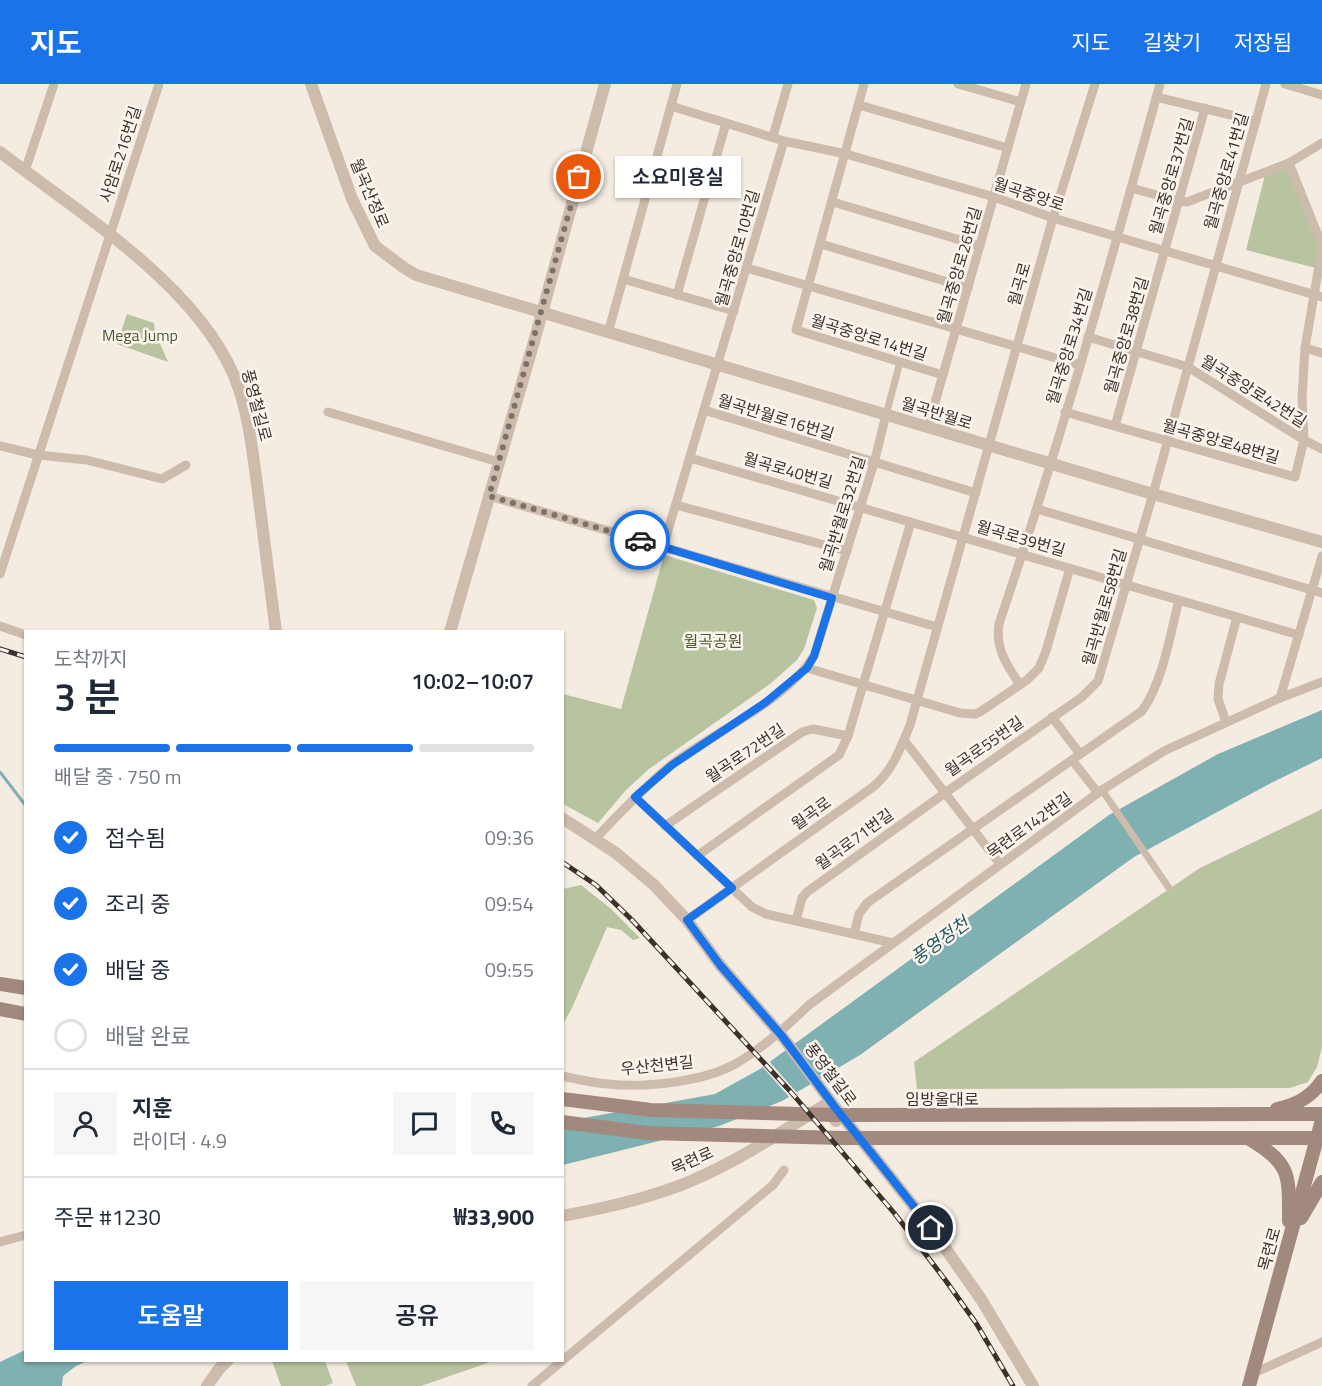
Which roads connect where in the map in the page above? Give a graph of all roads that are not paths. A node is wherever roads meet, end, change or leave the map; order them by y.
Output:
1 (54, 84) edge
2 (159, 84) edge
3 (311, 84) edge
4 (605, 84) edge
5 (677, 84) edge
6 (788, 84) edge
7 (864, 84) edge
8 (958, 84) edge
9 (1026, 84) edge
10 (1095, 84) edge
11 (1160, 84) edge
12 (1266, 84) edge
13 (1286, 84) edge
14 (1322, 95) edge
15 (1156, 97) junction
16 (1021, 102) junction
17 (859, 105) junction
18 (671, 106) junction
19 (1205, 108) junction
20 (1256, 121) junction
21 (726, 123) junction
22 (773, 136) junction
23 (784, 141) junction
24 (1322, 143) edge
25 (1008, 148) junction
26 (0, 152) edge
27 (846, 154) junction
28 (1289, 164) junction
29 (25, 171) junction
30 (1239, 181) junction
31 (1131, 188) junction
32 (994, 197) junction
33 (1179, 201) junction
34 (833, 202) junction
35 (1322, 214) edge
36 (1053, 218) junction
37 (1312, 221) junction
38 (109, 234) junction
39 (1118, 237) junction
40 (1322, 241) edge
41 (821, 244) junction
42 (980, 246) junction
43 (1322, 248) edge
44 (1165, 252) junction
45 (1215, 267) junction
46 (747, 268) junction
47 (623, 279) junction
48 (809, 286) junction
49 (968, 288) junction
50 (677, 295) junction
51 (1319, 296) edge
52 (734, 311) junction
53 (542, 314) junction
54 (956, 329) junction
55 (608, 333) junction
56 (1088, 337) junction
57 (1017, 346) junction
58 (1305, 348) junction
59 (1136, 352) junction
60 (1322, 353) edge
61 (900, 362) junction
62 (718, 364) junction
63 (1080, 364) junction
64 (1188, 367) junction
65 (943, 375) junction
66 (705, 410) junction
67 (328, 412) dead end
68 (1065, 412) junction
69 (886, 415) junction
70 (1115, 426) junction
71 (928, 428) junction
72 (1304, 440) junction
73 (1167, 442) junction
74 (0, 446) edge
75 (989, 446) junction
76 (1322, 449) edge
77 (38, 455) junction
78 (690, 458) junction
79 (499, 462) junction
80 (874, 463) junction
81 (1050, 464) junction
82 (186, 465) dead end
83 (976, 493) junction
84 (1153, 494) junction
85 (489, 496) junction
86 (676, 505) junction
87 (860, 507) junction
88 (1037, 509) junction
89 (911, 522) junction
90 (964, 537) junction
91 (1138, 540) junction
92 (1322, 542) edge
93 (663, 547) junction
94 (847, 551) junction
95 (1023, 554) junction
96 (1322, 556) edge
97 (1070, 568) junction
98 (0, 574) edge
99 (1125, 584) junction
100 (1312, 590) junction
101 (1322, 593) edge
102 (832, 598) junction
103 (1179, 600) junction
104 (884, 612) junction
105 (1237, 616) junction
106 (0, 626) edge
107 (937, 627) junction
108 (276, 630) edge
109 (451, 630) edge
110 (24, 634) edge
111 (1299, 635) junction
112 (807, 668) junction
113 (1322, 682) edge
114 (862, 684) junction
115 (1020, 685) junction
116 (1280, 698) junction
117 (916, 700) junction
118 (1052, 717) junction
119 (1226, 722) junction
120 (1040, 725) joint
121 (849, 736) junction
122 (904, 740) junction
123 (1073, 759) junction
124 (945, 793) junction
125 (1102, 794) junction
126 (635, 797) junction
127 (564, 819) edge
128 (665, 826) junction
129 (973, 829) junction
130 (595, 839) junction
131 (697, 856) junction
132 (1000, 864) junction
133 (732, 888) junction
134 (1169, 888) dead end
135 (687, 920) junction
136 (796, 921) junction
137 (854, 934) junction
138 (893, 943) junction
139 (0, 984) edge
140 (24, 988) edge
141 (2, 1009) edge
142 (24, 1014) edge
143 (780, 1034) junction
144 (564, 1076) edge
145 (1322, 1081) edge
146 (564, 1099) edge
147 (828, 1106) junction
148 (1252, 1114) junction
149 (1322, 1114) edge
150 (1322, 1120) edge
151 (564, 1122) edge
152 (1246, 1137) junction
153 (1320, 1138) edge
154 (784, 1170) dead end
155 (1322, 1182) edge
156 (564, 1216) edge
157 (24, 1236) edge
158 (1289, 1238) junction
159 (0, 1242) edge
160 (1322, 1342) edge
161 (564, 1359) edge
162 (226, 1362) edge
163 (561, 1362) edge
164 (1250, 1380) edge
165 (207, 1386) edge
166 (532, 1386) edge
167 (1033, 1386) edge

1 - 29 street
2 - 38 street, 사암로216번길
3 - 53 street, 월곡산정로
4 - 53 street
5 - 18 street
6 - 22 street
7 - 17 street, 월곡중앙로14번길
8 - 16 street
9 - 16 street, 월곡중앙로26번길
10 - 36 street, 월곡로
11 - 15 street, 월곡중앙로34번길
12 - 20 street, 월곡중앙로41번길
13 - 14 street
15 - 19 street
15 - 31 street, 월곡중앙로34번길
16 - 25 street, 월곡중앙로26번길
17 - 25 street
17 - 27 street, 월곡중앙로14번길
18 - 21 street, 월곡중앙로
18 - 47 street
19 - 20 street
19 - 33 street, 월곡중앙로37번길
20 - 30 street, 월곡중앙로41번길
21 - 22 street, 월곡중앙로
21 - 50 street
22 - 23 street, 월곡중앙로
23 - 27 street, 월곡중앙로
23 - 46 street, 월곡중앙로10번길
24 - 28 street
25 - 32 street, 월곡중앙로26번길
26 - 29 street, 풍영철길로
27 - 32 street, 월곡중앙로
27 - 34 street, 월곡중앙로14번길
28 - 30 street
28 - 37 street
29 - 38 street, 풍영철길로
30 - 33 street
30 - 45 street, 월곡중앙로41번길
31 - 33 street
31 - 39 street, 월곡중앙로34번길
32 - 36 street, 월곡중앙로
32 - 42 street, 월곡중앙로26번길
33 - 44 street, 월곡중앙로37번길
34 - 41 street, 월곡중앙로14번길
34 - 42 street
35 - 37 street
36 - 39 street, 월곡중앙로
36 - 57 street, 월곡로
37 - 40 street
38 - 77 street
38 - 108 street, 풍영철길로
39 - 44 street, 월곡중앙로
39 - 56 street, 월곡중앙로34번길
41 - 48 street, 월곡중앙로14번길
41 - 49 street
42 - 49 street, 월곡중앙로26번길
43 - 51 street, 월곡중앙로48번길
44 - 45 street, 월곡중앙로
44 - 59 street, 월곡중앙로38번길
45 - 51 street, 월곡중앙로
45 - 64 street, 월곡중앙로42번길
46 - 48 street
46 - 52 street, 월곡중앙로10번길
47 - 50 street
47 - 55 street
48 - 54 street, 월곡중앙로14번길
48 - 61 street, 월곡중앙로14번길
49 - 54 street, 월곡중앙로26번길
50 - 52 street
51 - 58 street, 월곡중앙로48번길
52 - 62 street, 월곡중앙로10번길
53 - 55 street, 월곡반월로
53 - 79 street
54 - 57 street, 월곡중앙로14번길
54 - 65 street, 월곡중앙로26번길
55 - 62 street, 월곡반월로
56 - 59 street
56 - 63 street, 월곡중앙로34번길
57 - 63 street, 월곡중앙로14번길
57 - 75 street, 월곡로
58 - 60 street
58 - 72 street, 월곡중앙로48번길
59 - 64 street
59 - 70 street, 월곡중앙로38번길
61 - 65 street, 월곡중앙로14번길
61 - 69 street
62 - 66 street, 월곡반월로16번길
62 - 69 street, 월곡반월로
63 - 68 street, 월곡중앙로34번길
64 - 72 street, 월곡중앙로42번길
64 - 73 street, 월곡중앙로42번길
65 - 71 street, 월곡중앙로26번길
66 - 78 street, 월곡반월로16번길
66 - 80 street, 월곡반월로16번길
67 - 79 street
68 - 70 street, 월곡중앙로48번길
68 - 81 street, 월곡중앙로34번길
69 - 71 street, 월곡반월로
69 - 80 street, 월곡반월로32번길
70 - 73 street, 월곡중앙로48번길
71 - 75 street, 월곡반월로
72 - 73 street, 월곡중앙로48번길
72 - 76 street, 월곡중앙로42번길
73 - 84 street, 월곡중앙로42번길
74 - 77 street
75 - 81 street, 월곡반월로
75 - 83 street, 월곡로
77 - 82 street
77 - 98 street
78 - 86 street, 월곡반월로16번길
78 - 87 street, 월곡로40번길
79 - 85 street
80 - 83 street
80 - 87 street, 월곡반월로32번길
81 - 84 street, 월곡반월로
81 - 88 street, 월곡중앙로34번길
83 - 90 street, 월곡로
84 - 91 street, 월곡반월로58번길
84 - 92 street, 월곡반월로
85 - 93 street
85 - 109 street
86 - 93 street, 월곡반월로16번길
86 - 94 street
87 - 89 street, 월곡로40번길
87 - 94 street, 월곡반월로32번길
88 - 91 street
88 - 95 street, 월곡중앙로34번길
89 - 90 street, 월곡로40번길
89 - 104 street
90 - 95 street, 월곡로39번길
90 - 107 street, 월곡로
91 - 99 street, 월곡반월로58번길
91 - 100 street, 월곡반월로58번길
93 - 102 street
94 - 102 street, 월곡반월로32번길
95 - 97 street, 월곡로39번길
95 - 115 street, 월곡중앙로34번길
96 - 100 street
97 - 99 street, 월곡로39번길
97 - 115 street, 월곡로39번길
99 - 103 street, 월곡로39번길
99 - 118 street, 월곡반월로58번길
100 - 101 street, 월곡반월로58번길
100 - 111 street
102 - 104 street
102 - 112 street, 월곡반월로32번길
103 - 105 street, 월곡로39번길
103 - 123 street
104 - 107 street
104 - 114 street
105 - 111 street, 월곡로39번길
105 - 119 street
106 - 110 street
107 - 117 street, 월곡로
111 - 116 street
112 - 114 street
112 - 126 street, 월곡반월로32번길
113 - 116 street, 목련로142번길
114 - 117 street
114 - 121 street
115 - 117 street
116 - 119 street, 목련로142번길
117 - 122 street, 월곡로
118 - 120 street, 월곡반월로58번길
118 - 123 street
119 - 125 street, 목련로142번길
120 - 124 street, 월곡로55번길
121 - 128 street, 월곡로72번길
121 - 131 street
122 - 124 street, 월곡로55번길
122 - 133 street, 월곡로
123 - 125 street
123 - 129 street
124 - 129 street, 월곡로55번길
124 - 136 street, 월곡로71번길
125 - 132 street, 목련로142번길
125 - 134 street
126 - 128 street
126 - 130 street, 월곡반월로32번길
127 - 130 street, 풍영철길로
128 - 131 street
129 - 132 street, 월곡로55번길
129 - 137 street
130 - 135 street, 풍영철길로
131 - 133 street
132 - 138 street, 목련로142번길
133 - 135 street, 월곡로
133 - 136 street
135 - 143 street, 풍영철길로
136 - 137 street
137 - 138 street
138 - 143 street, 목련로142번길
139 - 140 main road
141 - 142 main road
143 - 144 street, 우산천변길
143 - 147 street, 풍영철길로
145 - 148 main road
146 - 148 main road, 임방울대로
147 - 156 street, 목련로
147 - 167 street, 풍영철길로
148 - 149 main road, 임방울대로
150 - 153 main road, 목련로
151 - 152 main road
152 - 153 main road
152 - 158 main road
153 - 158 main road, 목련로
154 - 161 street
155 - 158 main road
157 - 159 street
158 - 164 main road, 목련로
160 - 164 street
162 - 165 street
163 - 166 street

